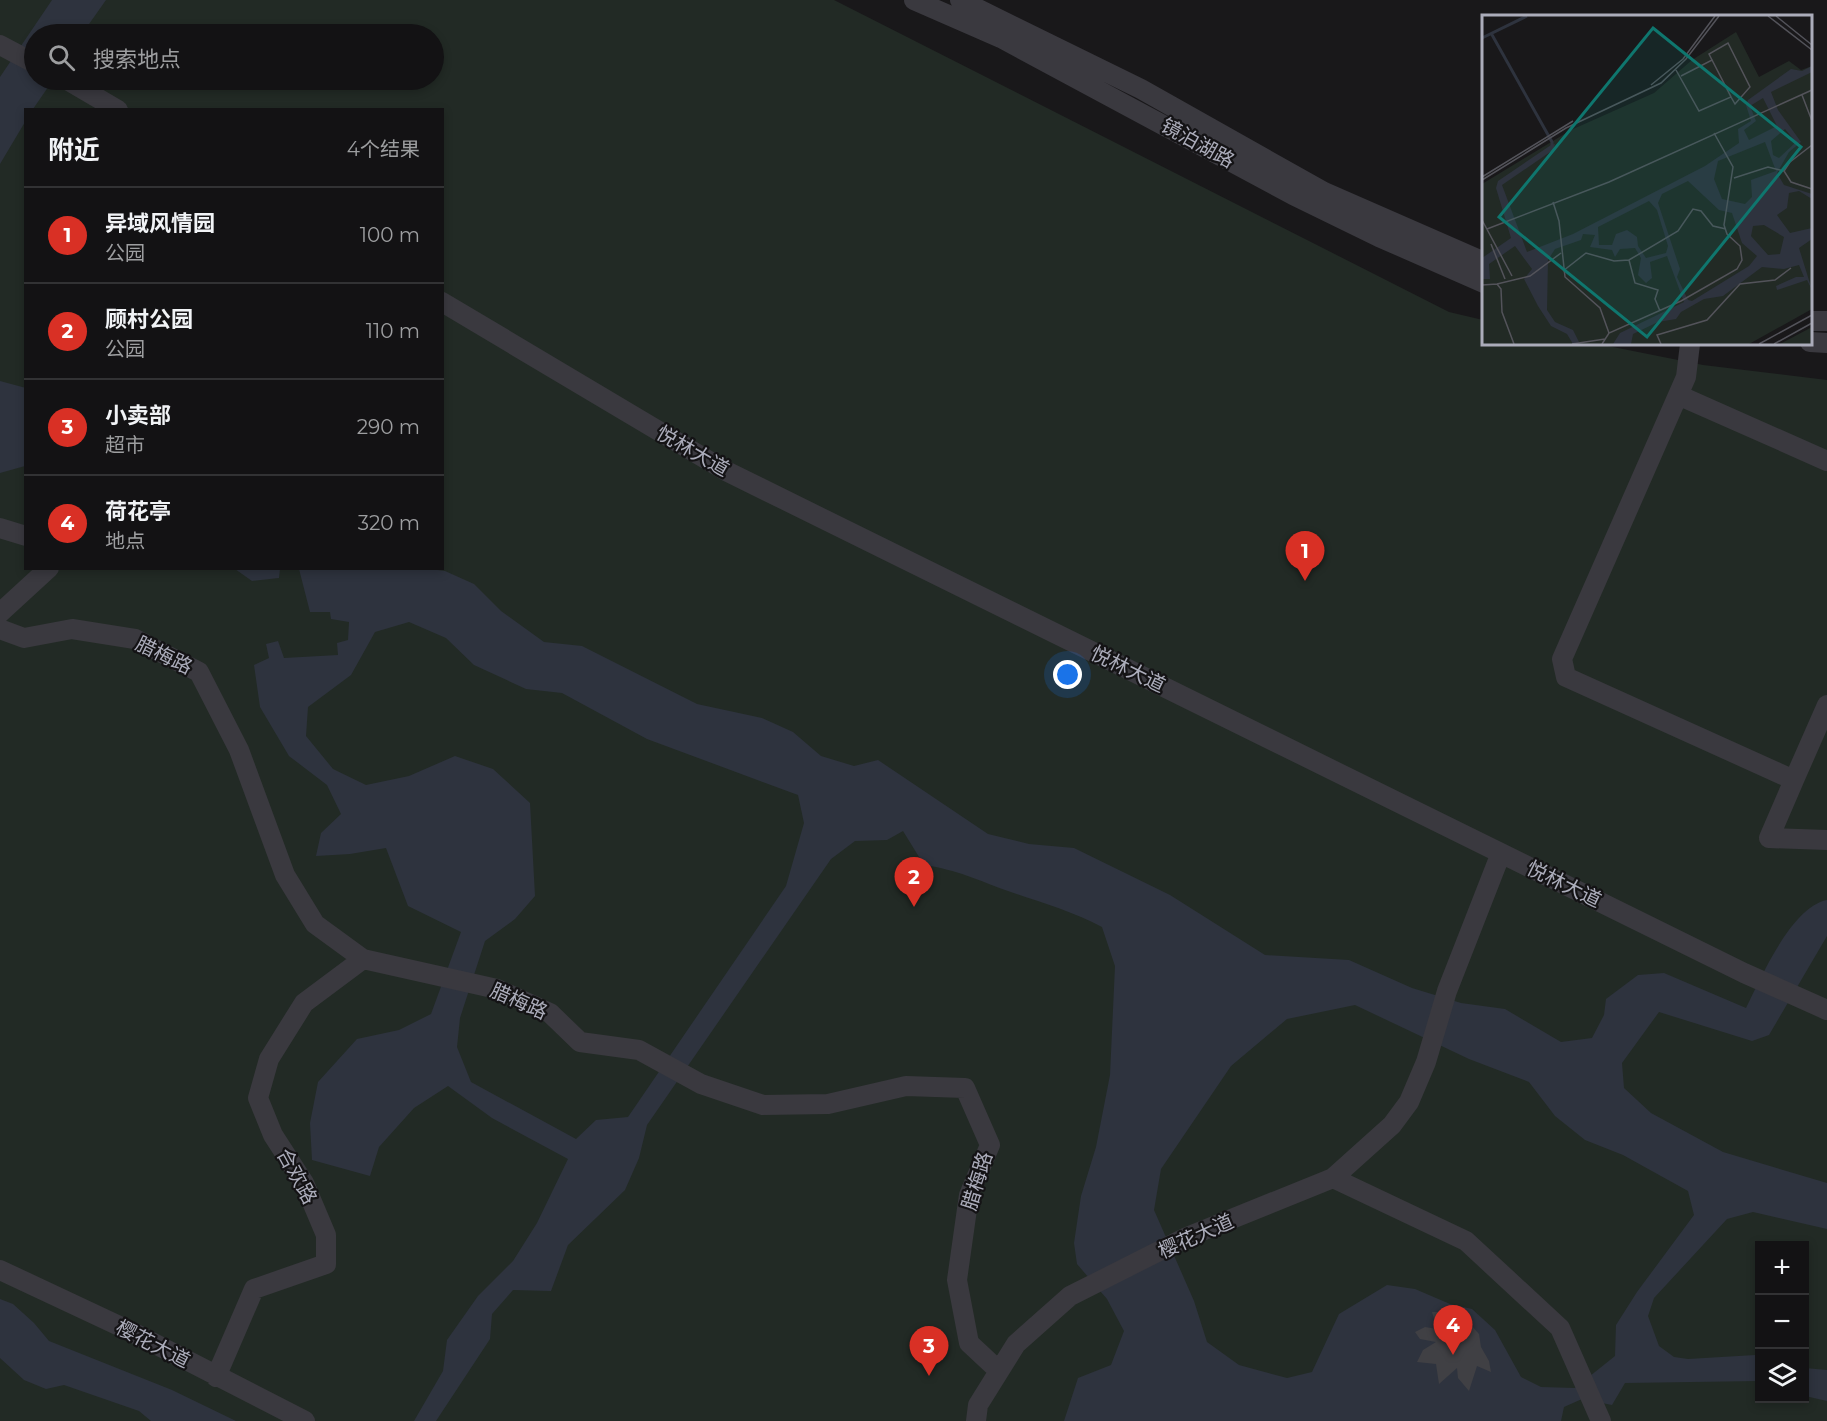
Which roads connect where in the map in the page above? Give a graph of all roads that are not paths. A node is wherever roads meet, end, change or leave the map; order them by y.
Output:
1 (914, 0) edge
2 (960, 0) edge
3 (0, 45) edge
4 (24, 58) edge
5 (85, 90) edge
6 (115, 108) edge
7 (1482, 261) edge
8 (1482, 282) edge
9 (444, 303) edge
10 (1812, 342) edge
11 (1827, 343) edge
12 (1690, 345) edge
13 (1678, 395) junction
14 (1827, 461) edge
15 (0, 528) edge
16 (24, 535) edge
17 (47, 570) edge
18 (0, 612) edge
19 (0, 629) edge
20 (1827, 705) edge
21 (1794, 780) junction
22 (1827, 840) edge
23 (1501, 853) junction
24 (363, 959) junction
25 (1819, 1006) edge
26 (1333, 1178) junction
27 (0, 1270) edge
28 (999, 1371) junction
29 (216, 1377) junction
30 (1599, 1416) edge
31 (305, 1421) edge
32 (976, 1421) edge

1 - 8 street, 镜泊湖路
2 - 7 street, 镜泊湖路
3 - 4 street
5 - 6 street
9 - 23 street, 悦林大道
10 - 11 street
12 - 13 street
13 - 14 street
13 - 21 street
15 - 16 street
17 - 18 street
19 - 24 street, 腊梅路
20 - 21 street
21 - 22 street
23 - 25 street, 悦林大道
23 - 26 street, 樱花大道
24 - 28 street, 腊梅路
24 - 29 street, 合欢路
26 - 28 street, 樱花大道
26 - 30 street
27 - 29 street, 樱花大道
28 - 32 street, 樱花大道
29 - 31 street, 樱花大道

